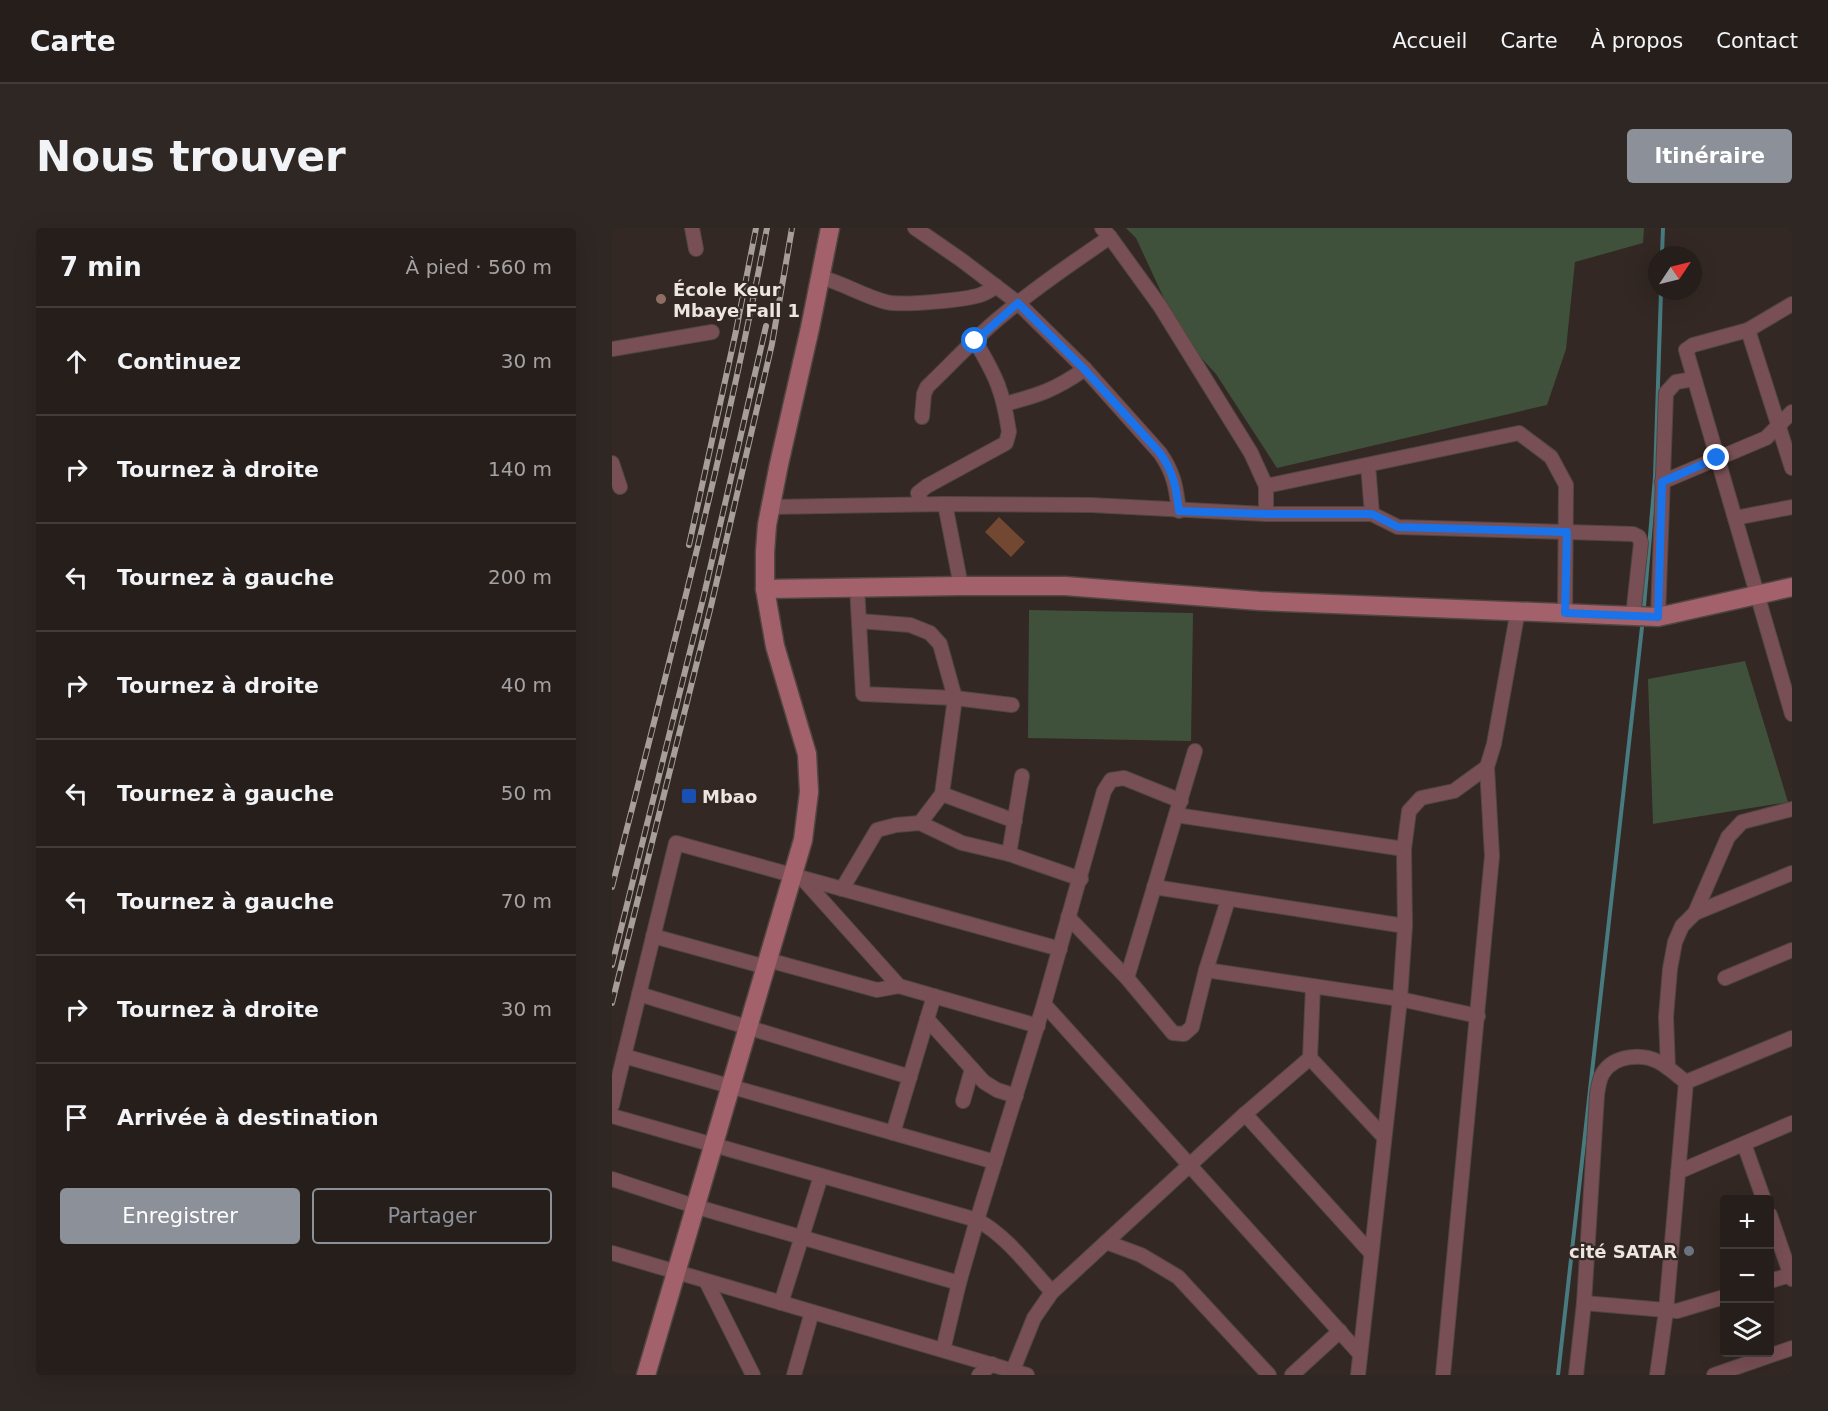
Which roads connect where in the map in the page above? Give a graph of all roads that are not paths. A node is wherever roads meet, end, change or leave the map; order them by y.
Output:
1 (692, 228) edge
2 (830, 228) edge
3 (915, 228) edge
4 (1106, 232) edge
5 (696, 249) dead end
6 (820, 277) junction
7 (996, 286) junction
8 (1018, 303) junction
9 (1792, 304) edge
10 (1748, 330) junction
11 (712, 332) dead end
12 (975, 341) junction
13 (612, 349) edge
14 (1084, 369) junction
15 (1694, 379) junction
16 (1005, 404) junction
17 (1792, 412) edge
18 (922, 417) dead end
19 (1778, 425) junction
20 (1717, 458) junction
21 (612, 464) edge
22 (1368, 465) junction
23 (1792, 468) edge
24 (1662, 482) junction
25 (1266, 486) junction
26 (620, 488) dead end
27 (922, 504) junction
28 (945, 504) junction
29 (771, 507) junction
30 (1792, 507) edge
31 (1179, 511) junction
32 (1266, 514) junction
33 (1372, 514) junction
34 (1735, 519) junction
35 (1567, 532) junction
36 (962, 586) junction
37 (856, 587) junction
38 (1792, 587) edge
39 (765, 589) junction
40 (1757, 596) junction
41 (1518, 610) junction
42 (1565, 613) junction
43 (1633, 616) junction
44 (1658, 617) junction
45 (859, 621) junction
46 (955, 698) junction
47 (1012, 705) dead end
48 (1792, 714) edge
49 (1196, 751) dead end
50 (1487, 767) junction
51 (1022, 777) dead end
52 (942, 794) junction
53 (1180, 801) junction
54 (1792, 809) edge
55 (1176, 816) junction
56 (1015, 821) junction
57 (920, 823) junction
58 (1404, 849) junction
59 (1009, 854) junction
60 (1792, 873) edge
61 (798, 876) junction
62 (1081, 879) junction
63 (1154, 887) junction
64 (842, 889) junction
65 (1228, 900) junction
66 (1695, 913) junction
67 (1068, 917) junction
68 (1405, 926) junction
69 (653, 936) junction
70 (1060, 949) junction
71 (1792, 950) edge
72 (767, 963) junction
73 (1206, 970) junction
74 (1127, 978) junction
75 (1725, 978) dead end
76 (899, 986) junction
77 (1313, 986) junction
78 (639, 994) junction
79 (934, 996) junction
80 (1400, 999) junction
81 (1044, 1004) junction
82 (1478, 1016) junction
83 (927, 1019) junction
84 (1038, 1026) junction
85 (748, 1028) junction
86 (1792, 1038) edge
87 (624, 1056) junction
88 (1310, 1058) junction
89 (972, 1068) junction
90 (1668, 1068) junction
91 (910, 1077) junction
92 (1686, 1082) junction
93 (730, 1087) junction
94 (1016, 1096) junction
95 (963, 1101) dead end
96 (612, 1105) edge
97 (1245, 1114) junction
98 (612, 1116) edge
99 (1792, 1123) edge
100 (892, 1133) junction
101 (1384, 1137) junction
102 (1744, 1144) junction
103 (713, 1146) junction
104 (995, 1162) junction
105 (1189, 1166) junction
106 (1678, 1172) junction
107 (821, 1176) junction
108 (612, 1179) edge
109 (1762, 1195) edge
110 (694, 1206) junction
111 (977, 1220) junction
112 (1774, 1227) edge
113 (802, 1237) junction
114 (1106, 1242) junction
115 (1371, 1252) junction
116 (612, 1253) edge
117 (675, 1272) junction
118 (1791, 1277) edge
119 (1774, 1280) edge
120 (706, 1281) junction
121 (959, 1283) junction
122 (1052, 1292) junction
123 (1720, 1298) edge
124 (781, 1303) junction
125 (1584, 1303) junction
126 (1666, 1311) junction
127 (812, 1312) junction
128 (1340, 1331) junction
129 (1792, 1348) edge
130 (943, 1350) junction
131 (1360, 1354) junction
132 (992, 1364) junction
133 (1020, 1373) edge
134 (646, 1375) edge
135 (753, 1375) edge
136 (795, 1375) edge
137 (979, 1375) edge
138 (1269, 1375) edge
139 (1292, 1375) edge
140 (1358, 1375) edge
141 (1443, 1375) edge
142 (1576, 1375) edge
143 (1657, 1375) edge
144 (1714, 1375) edge

1 - 5 street
2 - 6 street
3 - 7 street
4 - 8 street
4 - 25 street
6 - 7 street
6 - 29 street
7 - 8 street
8 - 12 street
8 - 14 street
9 - 10 street
10 - 15 street
10 - 19 street
11 - 13 street
12 - 16 street
12 - 18 street
14 - 16 street
14 - 31 street
15 - 20 street
15 - 24 street
16 - 27 street
17 - 19 street
19 - 20 street
19 - 23 street
20 - 24 street
20 - 34 street
21 - 26 street
22 - 25 street
22 - 33 street
22 - 35 street
24 - 44 street
25 - 32 street
27 - 28 street
27 - 29 street
28 - 31 street
28 - 36 street
29 - 39 street
30 - 34 street
31 - 32 street
32 - 33 street
33 - 35 street
34 - 40 street
35 - 42 street
35 - 43 street
36 - 37 street
36 - 41 street
37 - 39 street
37 - 45 street
38 - 40 street
39 - 61 street
40 - 44 street
40 - 48 street
41 - 42 street
41 - 50 street
42 - 43 street
43 - 44 street
45 - 46 street
45 - 46 street
46 - 47 street
46 - 52 street
49 - 53 street
50 - 58 street
50 - 82 street
51 - 56 street
52 - 56 street
52 - 57 street
53 - 55 street
53 - 62 street
54 - 66 street
55 - 58 street
55 - 63 street
56 - 59 street
57 - 59 street
57 - 64 street
58 - 68 street
59 - 62 street
60 - 66 street
61 - 64 street
61 - 69 street
61 - 72 street
61 - 76 street
62 - 67 street
63 - 65 street
63 - 74 street
64 - 70 street
65 - 68 street
65 - 73 street
66 - 90 street
67 - 70 street
67 - 74 street
68 - 80 street
69 - 72 street
69 - 78 street
70 - 81 street
71 - 75 street
72 - 76 street
72 - 85 street
73 - 74 street
73 - 77 street
76 - 79 street
77 - 80 street
77 - 88 street
78 - 85 street
78 - 87 street
79 - 83 street
79 - 84 street
80 - 82 street
80 - 101 street
81 - 84 street
81 - 105 street
82 - 141 street
83 - 89 street
83 - 91 street
84 - 94 street
85 - 91 street
85 - 93 street
86 - 92 street
87 - 93 street
87 - 96 street
88 - 97 street
88 - 101 street
89 - 94 street
89 - 95 street
90 - 92 street
90 - 125 street
91 - 100 street
92 - 106 street
93 - 100 street
93 - 103 street
94 - 104 street
97 - 105 street
97 - 115 street
98 - 103 street
99 - 102 street
100 - 104 street
101 - 115 street
102 - 106 street
102 - 109 street
103 - 107 street
103 - 110 street
104 - 111 street
105 - 114 street
105 - 128 street
106 - 126 street
107 - 111 street
107 - 113 street
108 - 110 street
110 - 113 street
110 - 117 street
111 - 121 street
111 - 122 street
112 - 118 street
113 - 121 street
113 - 124 street
114 - 122 street
114 - 138 street
115 - 131 street
116 - 117 street
117 - 120 street
117 - 134 street
118 - 119 street
120 - 124 street
120 - 135 street
121 - 130 street
122 - 133 street
123 - 126 street
124 - 127 street
125 - 126 street
125 - 142 street
126 - 143 street
127 - 130 street
127 - 136 street
128 - 131 street
128 - 139 street
129 - 144 street
130 - 132 street
131 - 140 street
132 - 133 street
132 - 137 street

